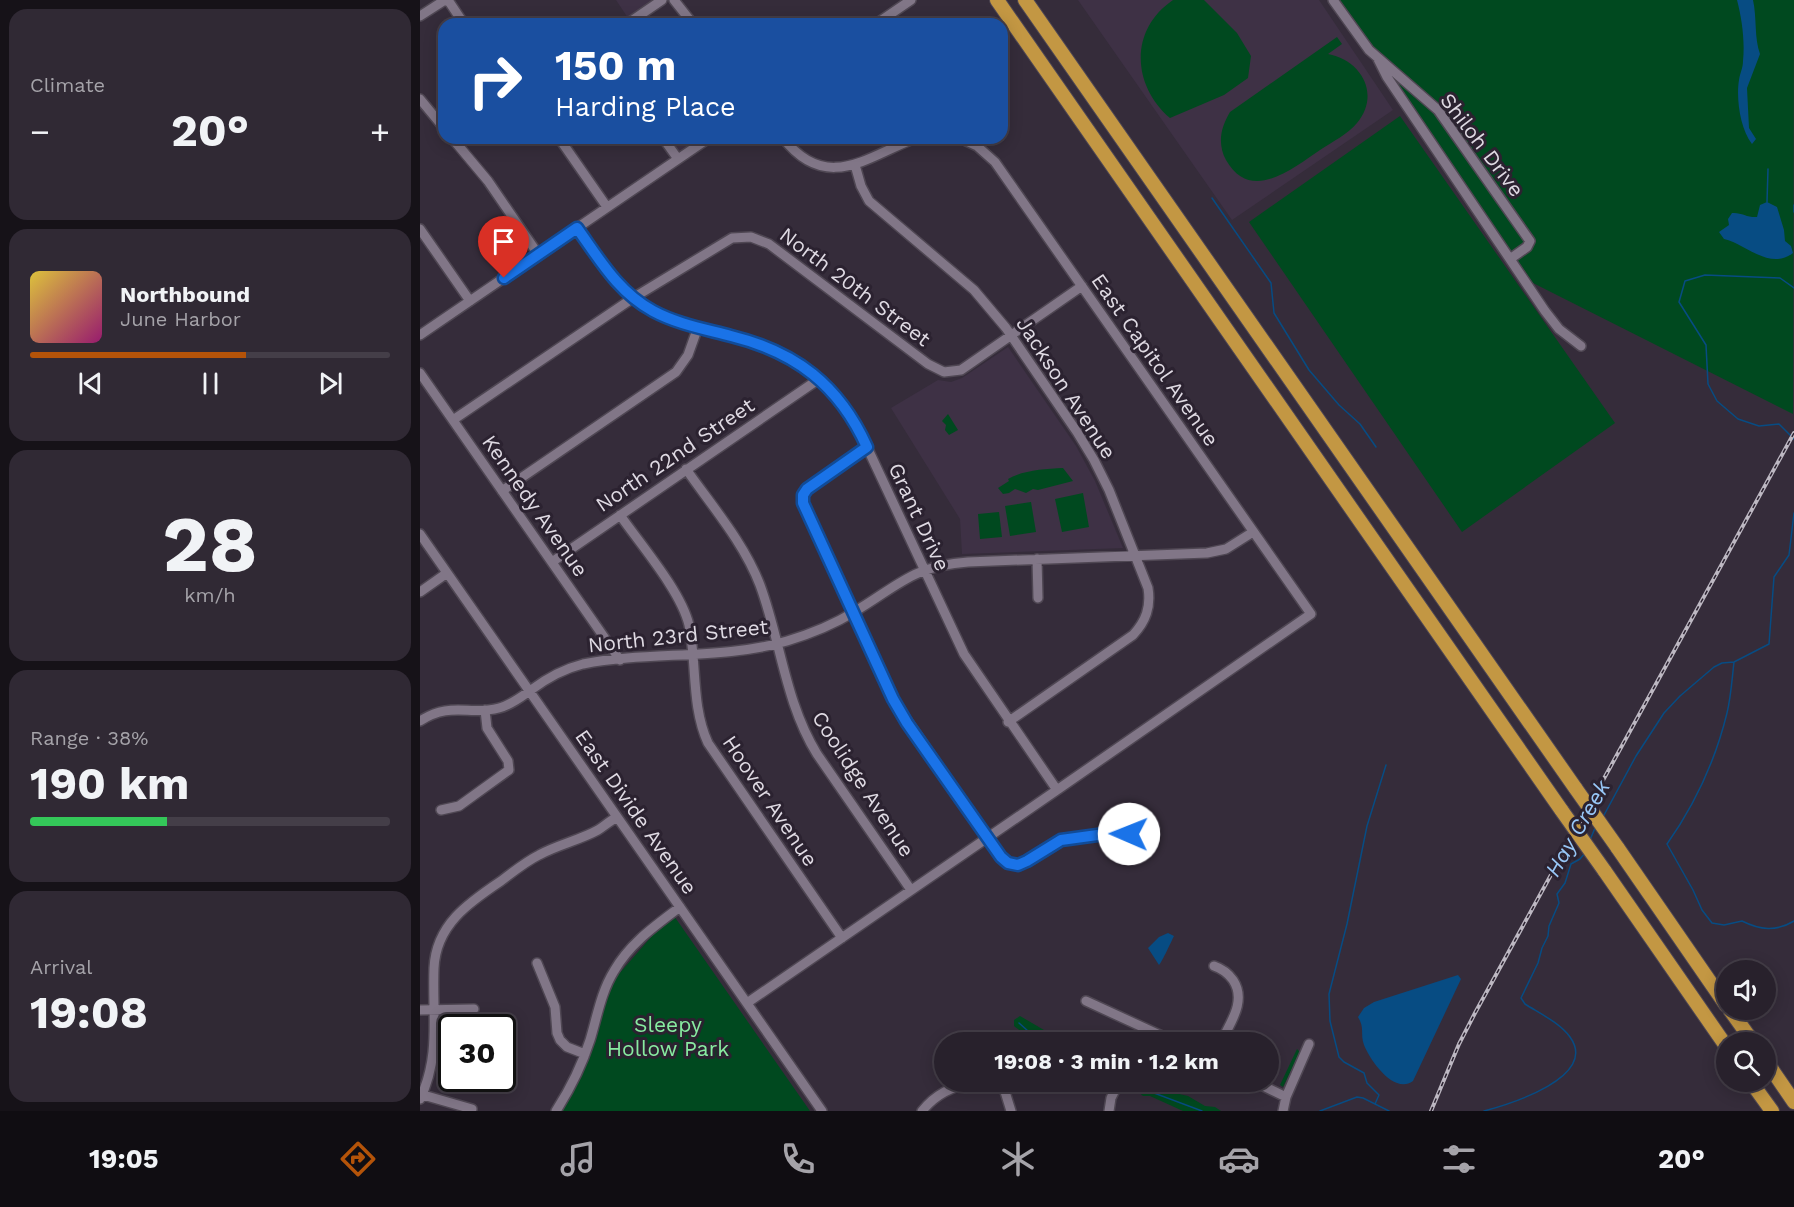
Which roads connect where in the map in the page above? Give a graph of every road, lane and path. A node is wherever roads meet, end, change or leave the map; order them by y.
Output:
1 (446, 0) edge
2 (662, 0) edge
3 (674, 0) edge
4 (911, 0) edge
5 (997, 0) edge
6 (1025, 0) edge
7 (1333, 0) edge
8 (420, 16) edge
9 (460, 18) edge
10 (636, 18) edge
11 (688, 18) edge
12 (885, 18) edge
13 (1378, 59) junction
14 (420, 99) edge
15 (438, 121) edge
16 (457, 144) edge
17 (563, 144) edge
18 (667, 144) edge
19 (700, 144) edge
20 (789, 144) edge
21 (902, 144) edge
22 (973, 144) edge
23 (678, 159) junction
24 (855, 165) junction
25 (607, 207) junction
26 (577, 228) junction
27 (420, 229) edge
28 (538, 254) junction
29 (1510, 259) junction
30 (1082, 286) junction
31 (633, 298) junction
32 (470, 301) junction
33 (698, 327) junction
34 (420, 335) edge
35 (1011, 335) junction
36 (1581, 346) dead end
37 (420, 373) edge
38 (819, 379) junction
39 (453, 420) junction
40 (867, 447) junction
41 (686, 469) junction
42 (502, 491) junction
43 (620, 515) junction
44 (1253, 532) junction
45 (420, 534) edge
46 (1135, 556) junction
47 (1037, 559) junction
48 (552, 562) junction
49 (924, 570) junction
50 (447, 573) junction
51 (420, 592) edge
52 (1038, 598) dead end
53 (853, 612) junction
54 (776, 644) junction
55 (692, 654) junction
56 (620, 660) junction
57 (529, 691) junction
58 (485, 710) junction
59 (420, 721) edge
60 (1008, 722) junction
61 (1056, 790) junction
62 (441, 810) dead end
63 (617, 817) junction
64 (1112, 833) dead end
65 (987, 838) junction
66 (912, 890) junction
67 (680, 908) junction
68 (842, 938) junction
69 (537, 963) dead end
70 (1214, 966) dead end
71 (1716, 991) edge
72 (1086, 1001) dead end
73 (747, 1003) junction
74 (474, 1009) dead end
75 (420, 1010) edge
76 (435, 1010) junction
77 (1144, 1028) junction
78 (1142, 1032) edge
79 (1153, 1032) edge
80 (1226, 1032) edge
81 (1716, 1032) edge
82 (1309, 1044) dead end
83 (585, 1054) junction
84 (1776, 1076) edge
85 (942, 1092) edge
86 (1005, 1092) edge
87 (1114, 1092) edge
88 (1276, 1092) edge
89 (1758, 1092) edge
90 (421, 1096) edge
91 (1286, 1097) junction
92 (1794, 1102) edge
93 (472, 1109) dead end
94 (556, 1111) edge
95 (822, 1111) edge
96 (922, 1111) edge
97 (1011, 1111) edge
98 (1109, 1111) edge
99 (1283, 1111) edge
100 (1772, 1111) edge

1 - 8 street
1 - 9 street
2 - 10 street
3 - 11 street
4 - 12 street
5 - 81 highway, bridge
6 - 71 highway, bridge
7 - 13 street, Shiloh Drive
13 - 29 street, Shiloh Drive
13 - 29 street, Shiloh Drive
14 - 15 street
16 - 28 street
17 - 25 street
18 - 23 street
19 - 23 street
20 - 24 street
21 - 24 street
22 - 30 street, East Capitol Avenue
23 - 25 street
24 - 35 street, Jackson Avenue
25 - 26 street
26 - 28 street
26 - 31 street, Grant Drive
27 - 32 street
28 - 32 street
29 - 36 street, Shiloh Drive
30 - 35 street, North 20th Street
30 - 44 street, East Capitol Avenue
31 - 33 street, Grant Drive
31 - 35 street, North 20th Street
31 - 39 street, North 20th Street
32 - 34 street
33 - 38 street, Grant Drive
33 - 42 street
35 - 46 street, Jackson Avenue
37 - 39 street, Kennedy Avenue
38 - 40 street, Grant Drive
38 - 41 street, North 22nd Street
39 - 42 street, Kennedy Avenue
40 - 49 street, Grant Drive
40 - 53 street
41 - 43 street, North 22nd Street
41 - 54 street, Coolidge Avenue
42 - 48 street, Kennedy Avenue
43 - 48 street, North 22nd Street
43 - 55 street, Hoover Avenue
44 - 46 street, North 23rd Street
44 - 61 street, East Capitol Avenue
45 - 50 street, East Divide Avenue
46 - 47 street, North 23rd Street
46 - 60 street, Jackson Avenue
47 - 49 street, North 23rd Street
47 - 52 street
48 - 56 street, Kennedy Avenue
49 - 53 street, North 23rd Street
49 - 60 street, Grant Drive
50 - 51 street
50 - 57 street, East Divide Avenue
53 - 54 street, North 23rd Street
53 - 65 street
54 - 55 street, North 23rd Street
54 - 66 street, Coolidge Avenue
55 - 56 street, North 23rd Street
55 - 68 street, Hoover Avenue
56 - 57 street, North 23rd Street
57 - 58 street, North 23rd Street
57 - 63 street, East Divide Avenue
58 - 59 street, North 23rd Street
58 - 62 street
60 - 61 street, Grant Drive
61 - 65 street
63 - 67 street, East Divide Avenue
63 - 76 street
64 - 65 street
65 - 66 street
66 - 68 street
67 - 73 street, East Divide Avenue
67 - 83 street
68 - 73 street
69 - 83 street
70 - 80 street
72 - 77 street
73 - 95 street, East Divide Avenue
74 - 76 street
75 - 76 street
76 - 90 street
77 - 78 street
77 - 79 street
82 - 91 street
83 - 94 street
84 - 92 highway
85 - 96 street
86 - 97 street
87 - 98 street
88 - 91 street
89 - 100 highway
90 - 93 street
91 - 99 street

